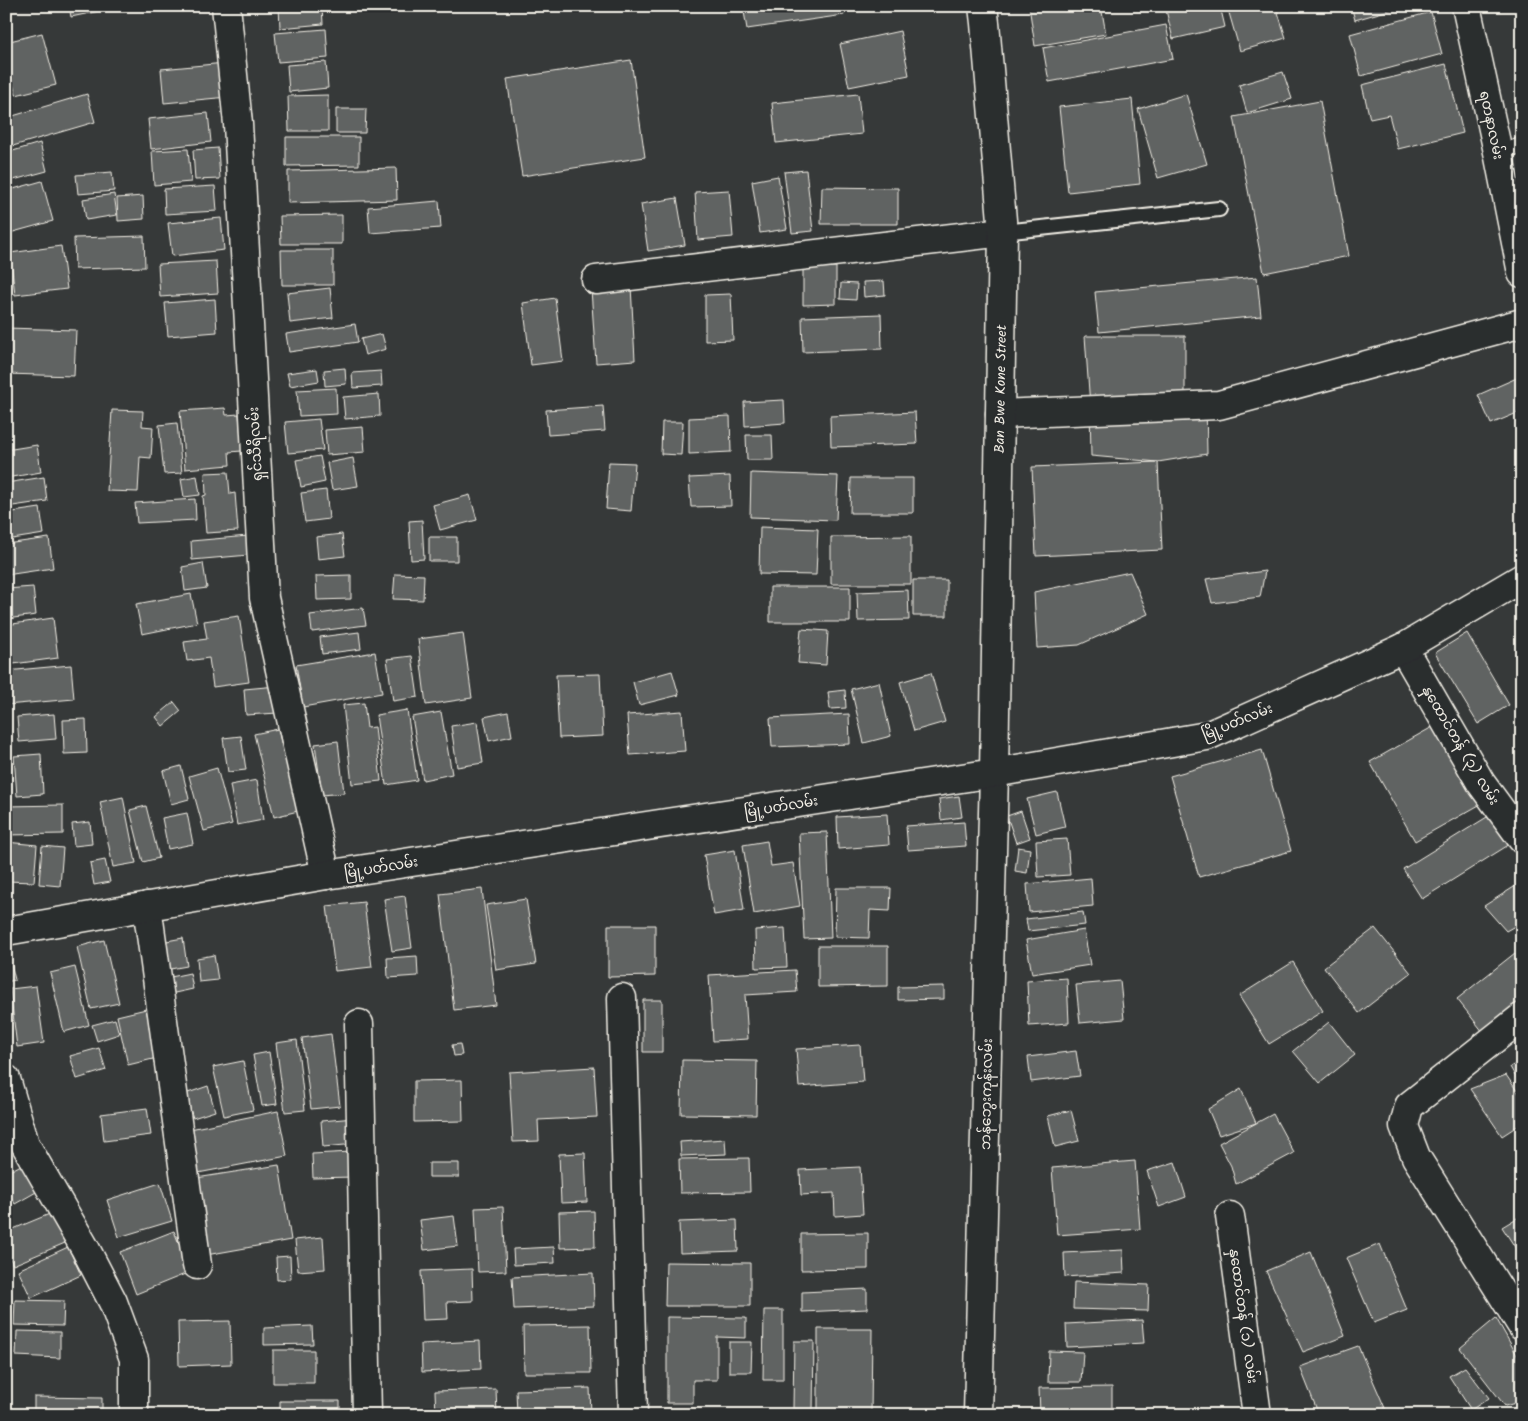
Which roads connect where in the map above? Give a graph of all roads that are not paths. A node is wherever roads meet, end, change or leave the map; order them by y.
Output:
1 (226, 6) edge
2 (982, 6) edge
3 (1471, 7) edge
4 (1510, 149) edge
5 (1219, 208) dead end
6 (1003, 232) junction
7 (1522, 273) edge
8 (596, 280) dead end
9 (1522, 323) edge
10 (1000, 414) junction
11 (1522, 578) edge
12 (1403, 648) junction
13 (994, 773) junction
14 (1522, 839) edge
15 (326, 875) junction
16 (147, 906) junction
17 (6, 930) edge
18 (622, 998) dead end
19 (1522, 1017) edge
20 (359, 1024) dead end
21 (6, 1079) edge
22 (16, 1148) edge
23 (1230, 1216) dead end
24 (197, 1265) dead end
25 (1522, 1326) edge
26 (134, 1415) edge
27 (367, 1415) edge
28 (633, 1415) edge
29 (978, 1415) edge
30 (1257, 1415) edge

1 - 15 street, ရှင်သီရိလမ်း
2 - 6 street, Ban Bwe Kone Street
3 - 4 street, ရတနာလမ်း
4 - 7 street, ရတနာလမ်း
5 - 6 lane
6 - 8 street
6 - 10 street, Ban Bwe Kone Street
9 - 10 street
10 - 13 street, Ban Bwe Kone Street
11 - 12 street, မြို့ပတ်လမ်း
12 - 13 street, မြို့ပတ်လမ်း
12 - 14 street, နှထောင်တန် (၃) လမ်း
13 - 15 street, မြို့ပတ်လမ်း
13 - 29 street, ဘန်ဘွေးကုန်းလမ်း
15 - 16 street, မြို့ပတ်လမ်း
16 - 17 street, မြို့ပတ်လမ်း
16 - 24 street
18 - 28 street
19 - 25 street
20 - 27 street
21 - 22 street
22 - 26 street
23 - 30 street, နှထောင်တန် (၁) လမ်း

